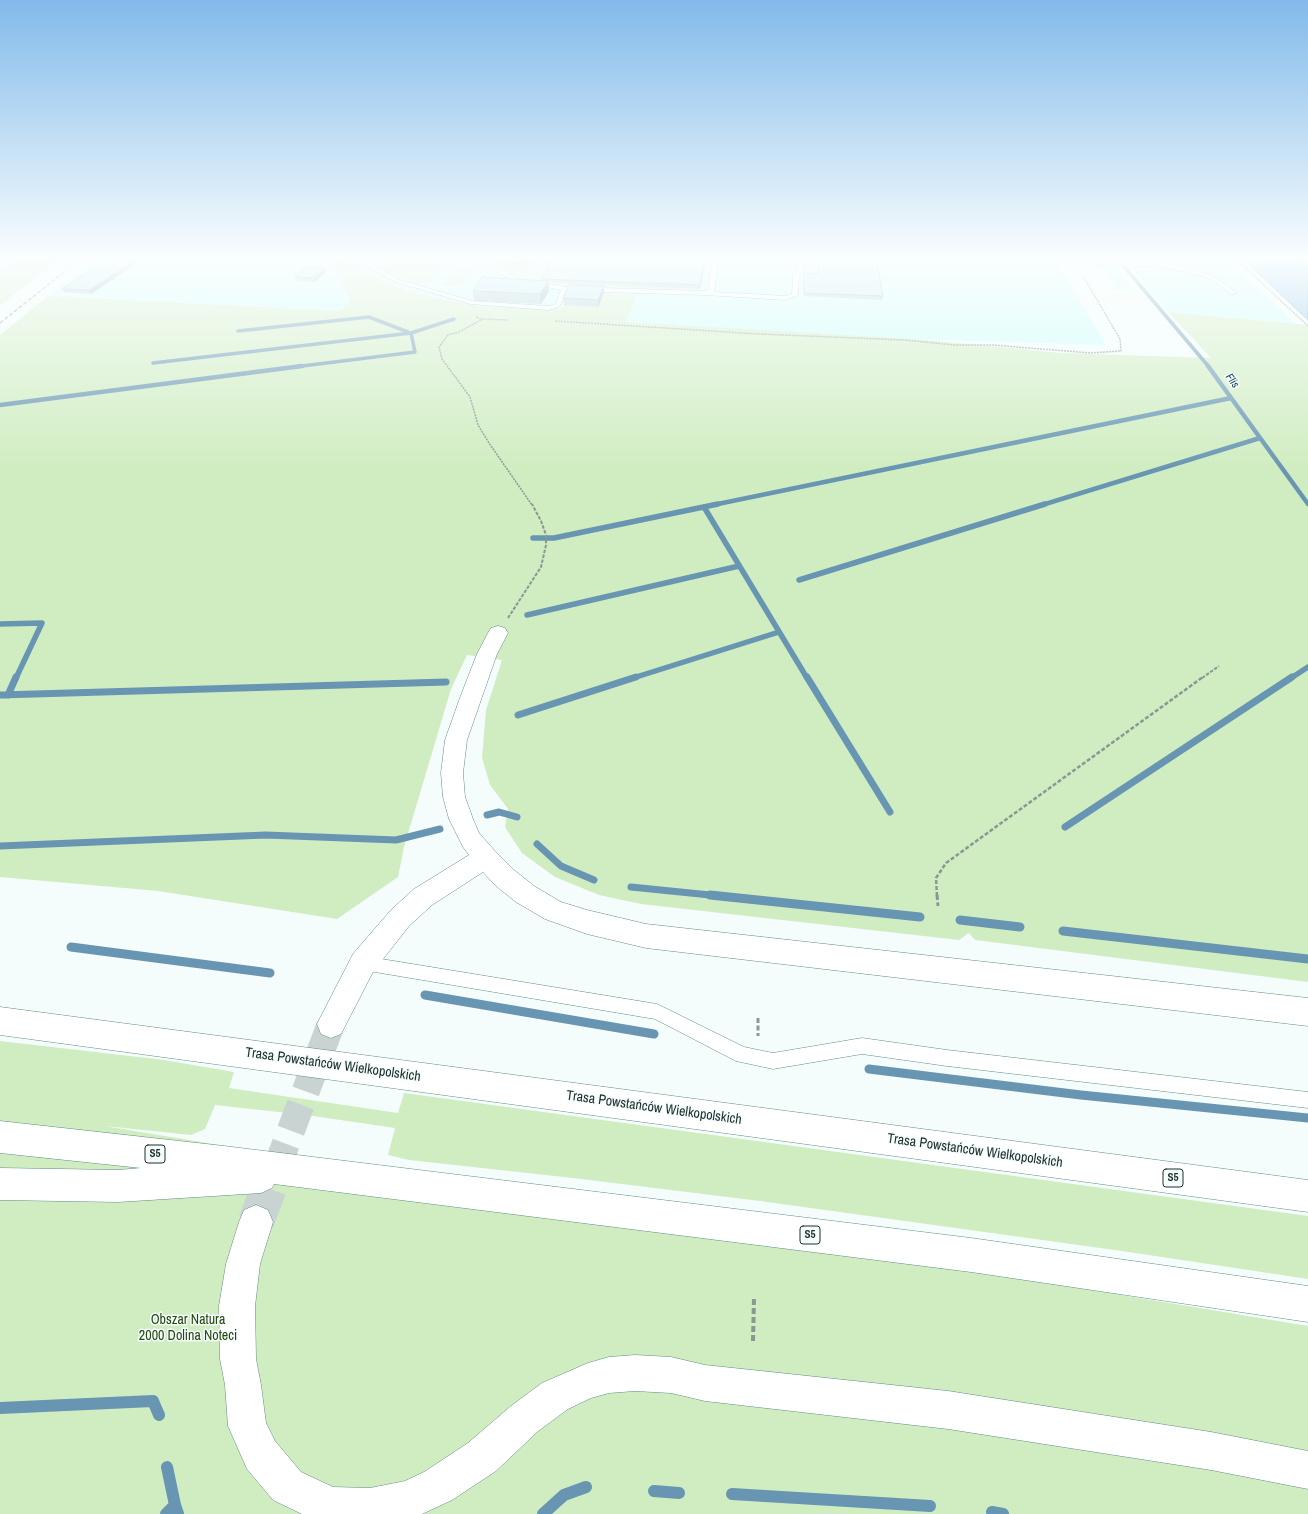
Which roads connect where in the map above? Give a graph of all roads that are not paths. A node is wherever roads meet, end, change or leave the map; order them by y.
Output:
1 (498, 633) road end
2 (485, 858) junction
3 (363, 963) junction
4 (1308, 1012) edge
5 (0, 1021) edge
6 (332, 1024) tunnel mouth
7 (1308, 1100) edge
8 (0, 1137) edge
9 (310, 1173) junction
10 (0, 1184) edge
11 (1308, 1196) edge
12 (256, 1222) tunnel mouth
13 (1308, 1304) edge
14 (1308, 1470) edge

1 - 2 main road
2 - 3 main road
2 - 4 main road
3 - 6 main road
3 - 7 lane
5 - 11 main road, Trasa Powstańców Wielkopolskich / S5
8 - 9 main road, S5
9 - 10 main road
9 - 13 main road, S5
12 - 14 main road

